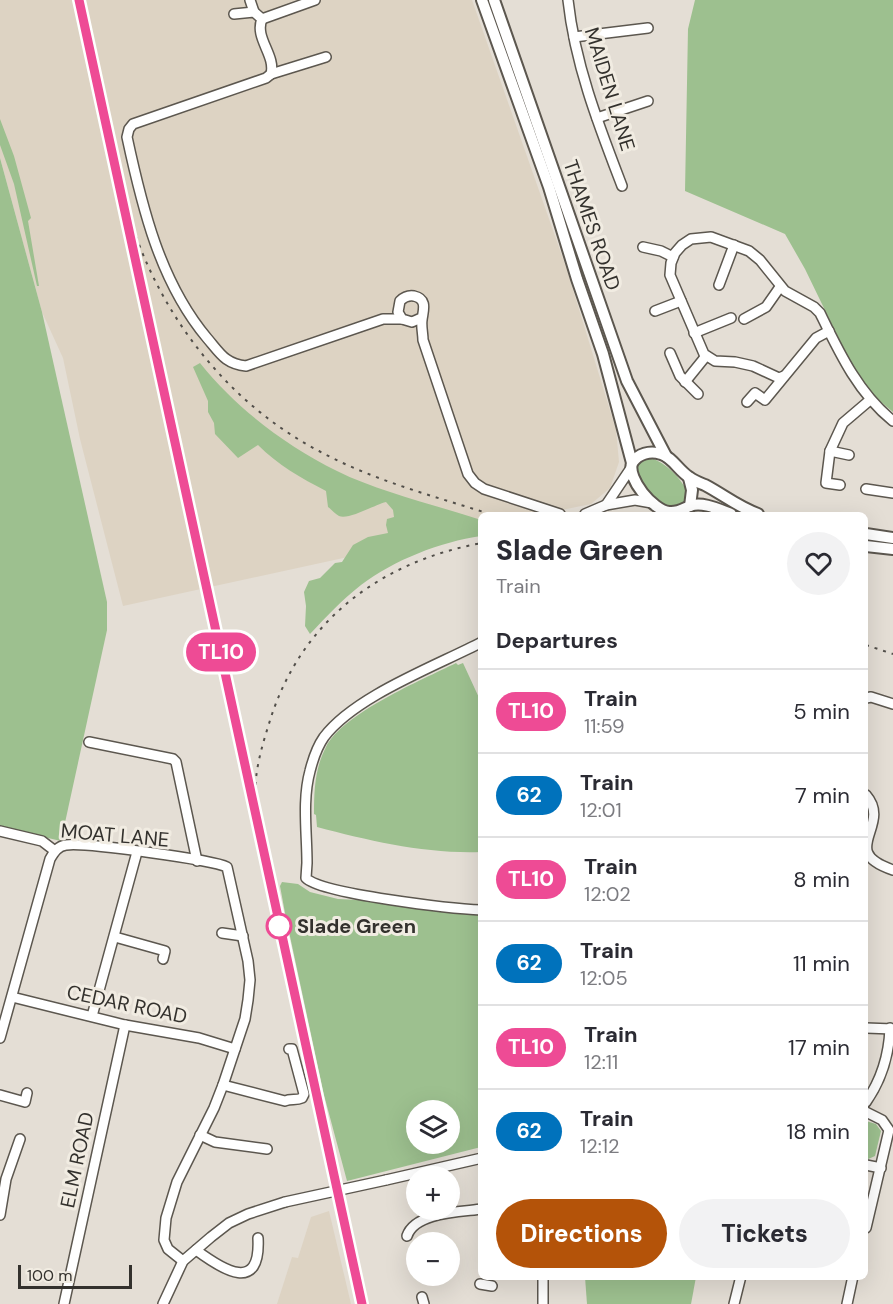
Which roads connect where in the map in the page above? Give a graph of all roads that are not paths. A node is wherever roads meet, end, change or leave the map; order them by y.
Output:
1 (250, 0) edge
2 (315, 0) edge
3 (482, 0) edge
4 (494, 0) edge
5 (568, 0) edge
6 (234, 14) dead end
7 (258, 16) junction
8 (648, 28) dead end
9 (574, 37) junction
10 (326, 57) dead end
11 (271, 74) junction
12 (648, 101) dead end
13 (597, 118) junction
14 (622, 186) dead end
15 (734, 245) junction
16 (643, 247) dead end
17 (673, 258) junction
18 (719, 285) dead end
19 (780, 287) junction
20 (663, 296) dead end
21 (681, 301) junction
22 (398, 305) junction
23 (668, 307) junction
24 (655, 312) dead end
25 (421, 318) junction
26 (731, 318) dead end
27 (382, 319) junction
28 (744, 319) dead end
29 (406, 320) junction
30 (829, 331) junction
31 (694, 333) junction
32 (423, 340) junction
33 (670, 353) dead end
34 (706, 356) junction
35 (784, 376) junction
36 (685, 382) junction
37 (698, 394) dead end
38 (870, 400) junction
39 (747, 402) dead end
40 (893, 421) edge
41 (830, 451) junction
42 (849, 455) dead end
43 (666, 456) junction
44 (631, 466) junction
45 (689, 478) junction
46 (840, 485) dead end
47 (866, 489) dead end
48 (893, 493) edge
49 (606, 504) junction
50 (656, 508) edge
51 (686, 510) edge
52 (554, 512) edge
53 (589, 512) edge
54 (726, 512) edge
55 (753, 512) edge
56 (868, 534) edge
57 (893, 538) edge
58 (868, 546) edge
59 (893, 549) edge
60 (478, 644) edge
61 (868, 698) edge
62 (893, 704) edge
63 (89, 742) dead end
64 (868, 797) edge
65 (0, 831) edge
66 (868, 846) edge
67 (55, 851) junction
68 (137, 852) junction
69 (868, 852) edge
70 (197, 861) junction
71 (893, 870) edge
72 (478, 910) edge
73 (222, 933) dead end
74 (243, 936) junction
75 (115, 937) junction
76 (165, 952) dead end
77 (12, 997) junction
78 (92, 1016) junction
79 (125, 1024) junction
80 (868, 1028) edge
81 (892, 1029) edge
82 (0, 1038) edge
83 (235, 1049) junction
84 (289, 1049) dead end
85 (223, 1085) junction
86 (27, 1093) dead end
87 (0, 1095) edge
88 (868, 1099) edge
89 (868, 1113) edge
90 (200, 1135) junction
91 (20, 1139) dead end
92 (267, 1149) dead end
93 (478, 1159) edge
94 (868, 1165) edge
95 (880, 1168) junction
96 (3, 1178) edge
97 (478, 1210) edge
98 (0, 1215) edge
99 (868, 1219) edge
100 (409, 1232) edge
101 (258, 1238) dead end
102 (196, 1250) junction
103 (183, 1261) junction
104 (543, 1280) edge
105 (740, 1280) edge
106 (853, 1280) edge
107 (66, 1303) edge
108 (163, 1304) edge
109 (543, 1304) edge
110 (734, 1304) edge
111 (847, 1304) edge

1 - 7 street
2 - 7 street
3 - 44 main road, THAMES ROAD
4 - 43 main road, THAMES ROAD
5 - 9 street, MAIDEN LANE
6 - 7 street
7 - 11 street
8 - 9 street
9 - 13 street, MAIDEN LANE
10 - 11 street
11 - 27 street
12 - 13 street
13 - 14 street, MAIDEN LANE
15 - 17 street
15 - 18 street
15 - 19 street
16 - 17 street
17 - 21 street
19 - 28 street
19 - 30 street
20 - 23 street
21 - 23 street
21 - 31 street
22 - 25 street
22 - 27 street
22 - 29 street
23 - 24 street
25 - 29 street
25 - 32 street
26 - 31 street
27 - 29 street
29 - 32 street
30 - 35 street
30 - 38 street
31 - 34 street
32 - 52 street
33 - 36 street
34 - 35 street
34 - 36 street
35 - 39 street
36 - 37 street
38 - 40 street
38 - 41 street
41 - 42 street
41 - 46 street
43 - 44 main road
43 - 45 main road, THAMES ROAD
44 - 49 street
44 - 50 main road, THAMES ROAD
45 - 51 main road
45 - 55 main road, THAMES ROAD
47 - 48 street
49 - 50 street
49 - 53 street
50 - 51 main road
51 - 54 main road
56 - 57 main road
58 - 59 main road
60 - 72 street
61 - 62 street
63 - 70 street
64 - 66 street
65 - 67 street, MOAT LANE
67 - 68 street, MOAT LANE
67 - 77 street
68 - 70 street, MOAT LANE
68 - 75 street
69 - 71 street
70 - 74 street, MOAT LANE
73 - 74 street
74 - 83 street
75 - 76 street
75 - 78 street
77 - 78 street, CEDAR ROAD
77 - 82 street
78 - 79 street, CEDAR ROAD
79 - 83 street, CEDAR ROAD
79 - 107 street, ELM ROAD
80 - 81 street
81 - 88 street
83 - 85 street
84 - 85 street
85 - 90 street
86 - 87 street
89 - 95 street
90 - 92 street
90 - 103 street
91 - 96 street
93 - 102 street, bridge
94 - 95 street
95 - 99 street
96 - 98 street
97 - 100 street
101 - 102 street
102 - 103 street
103 - 108 street
104 - 109 street
105 - 110 street
106 - 111 street

